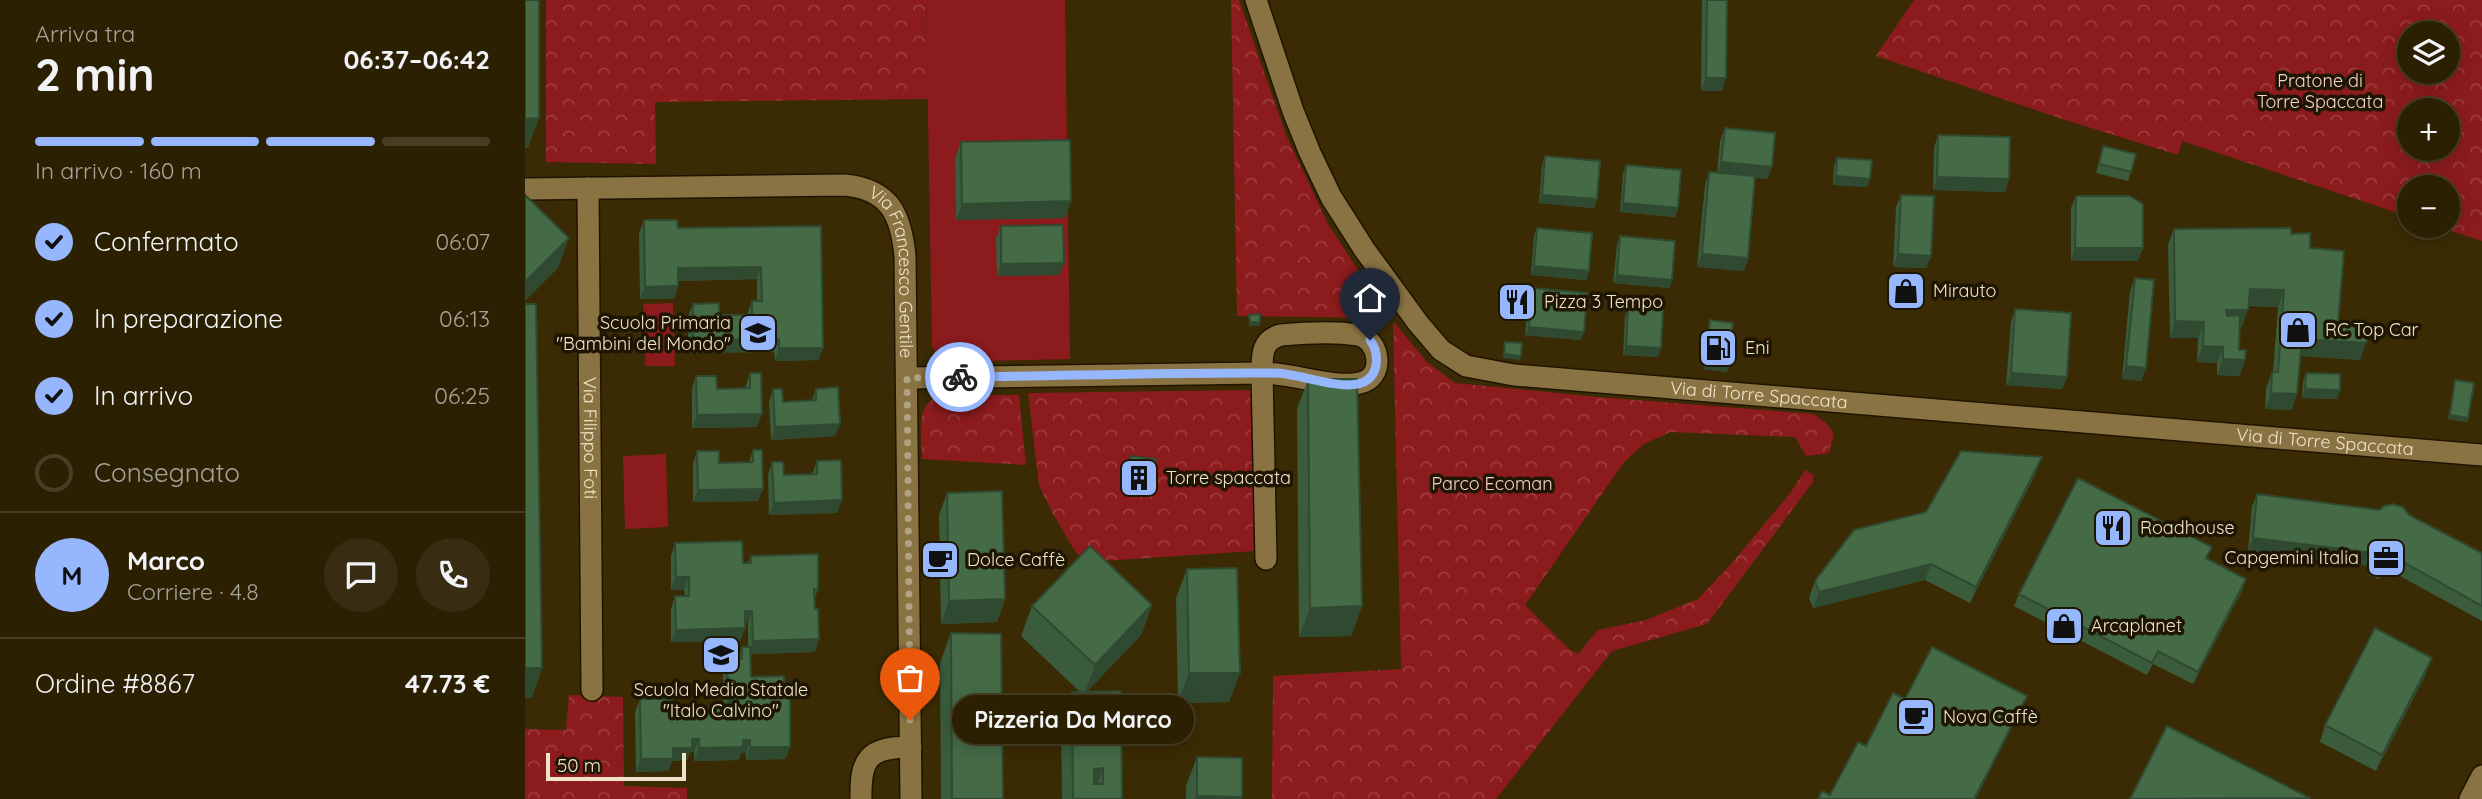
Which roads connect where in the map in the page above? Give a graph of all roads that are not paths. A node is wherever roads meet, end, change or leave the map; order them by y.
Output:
1 (1256, 0) edge
2 (588, 188) junction
3 (525, 189) edge
4 (1262, 373) junction
5 (907, 378) junction
6 (2482, 455) edge
7 (1266, 559) dead end
8 (593, 690) dead end
9 (911, 747) junction
10 (2482, 776) edge
11 (861, 799) edge
12 (911, 799) edge
13 (2470, 799) edge

1 - 6 street, Via di Torre Spaccata
2 - 3 street, Via Francesco Gentile
2 - 5 street, Via Francesco Gentile
2 - 8 street, Via Filippo Foti
4 - 4 street
4 - 5 street
4 - 7 street
5 - 9 street, Via Francesco Gentile
9 - 11 street
9 - 12 street, Via Francesco Gentile
10 - 13 street

